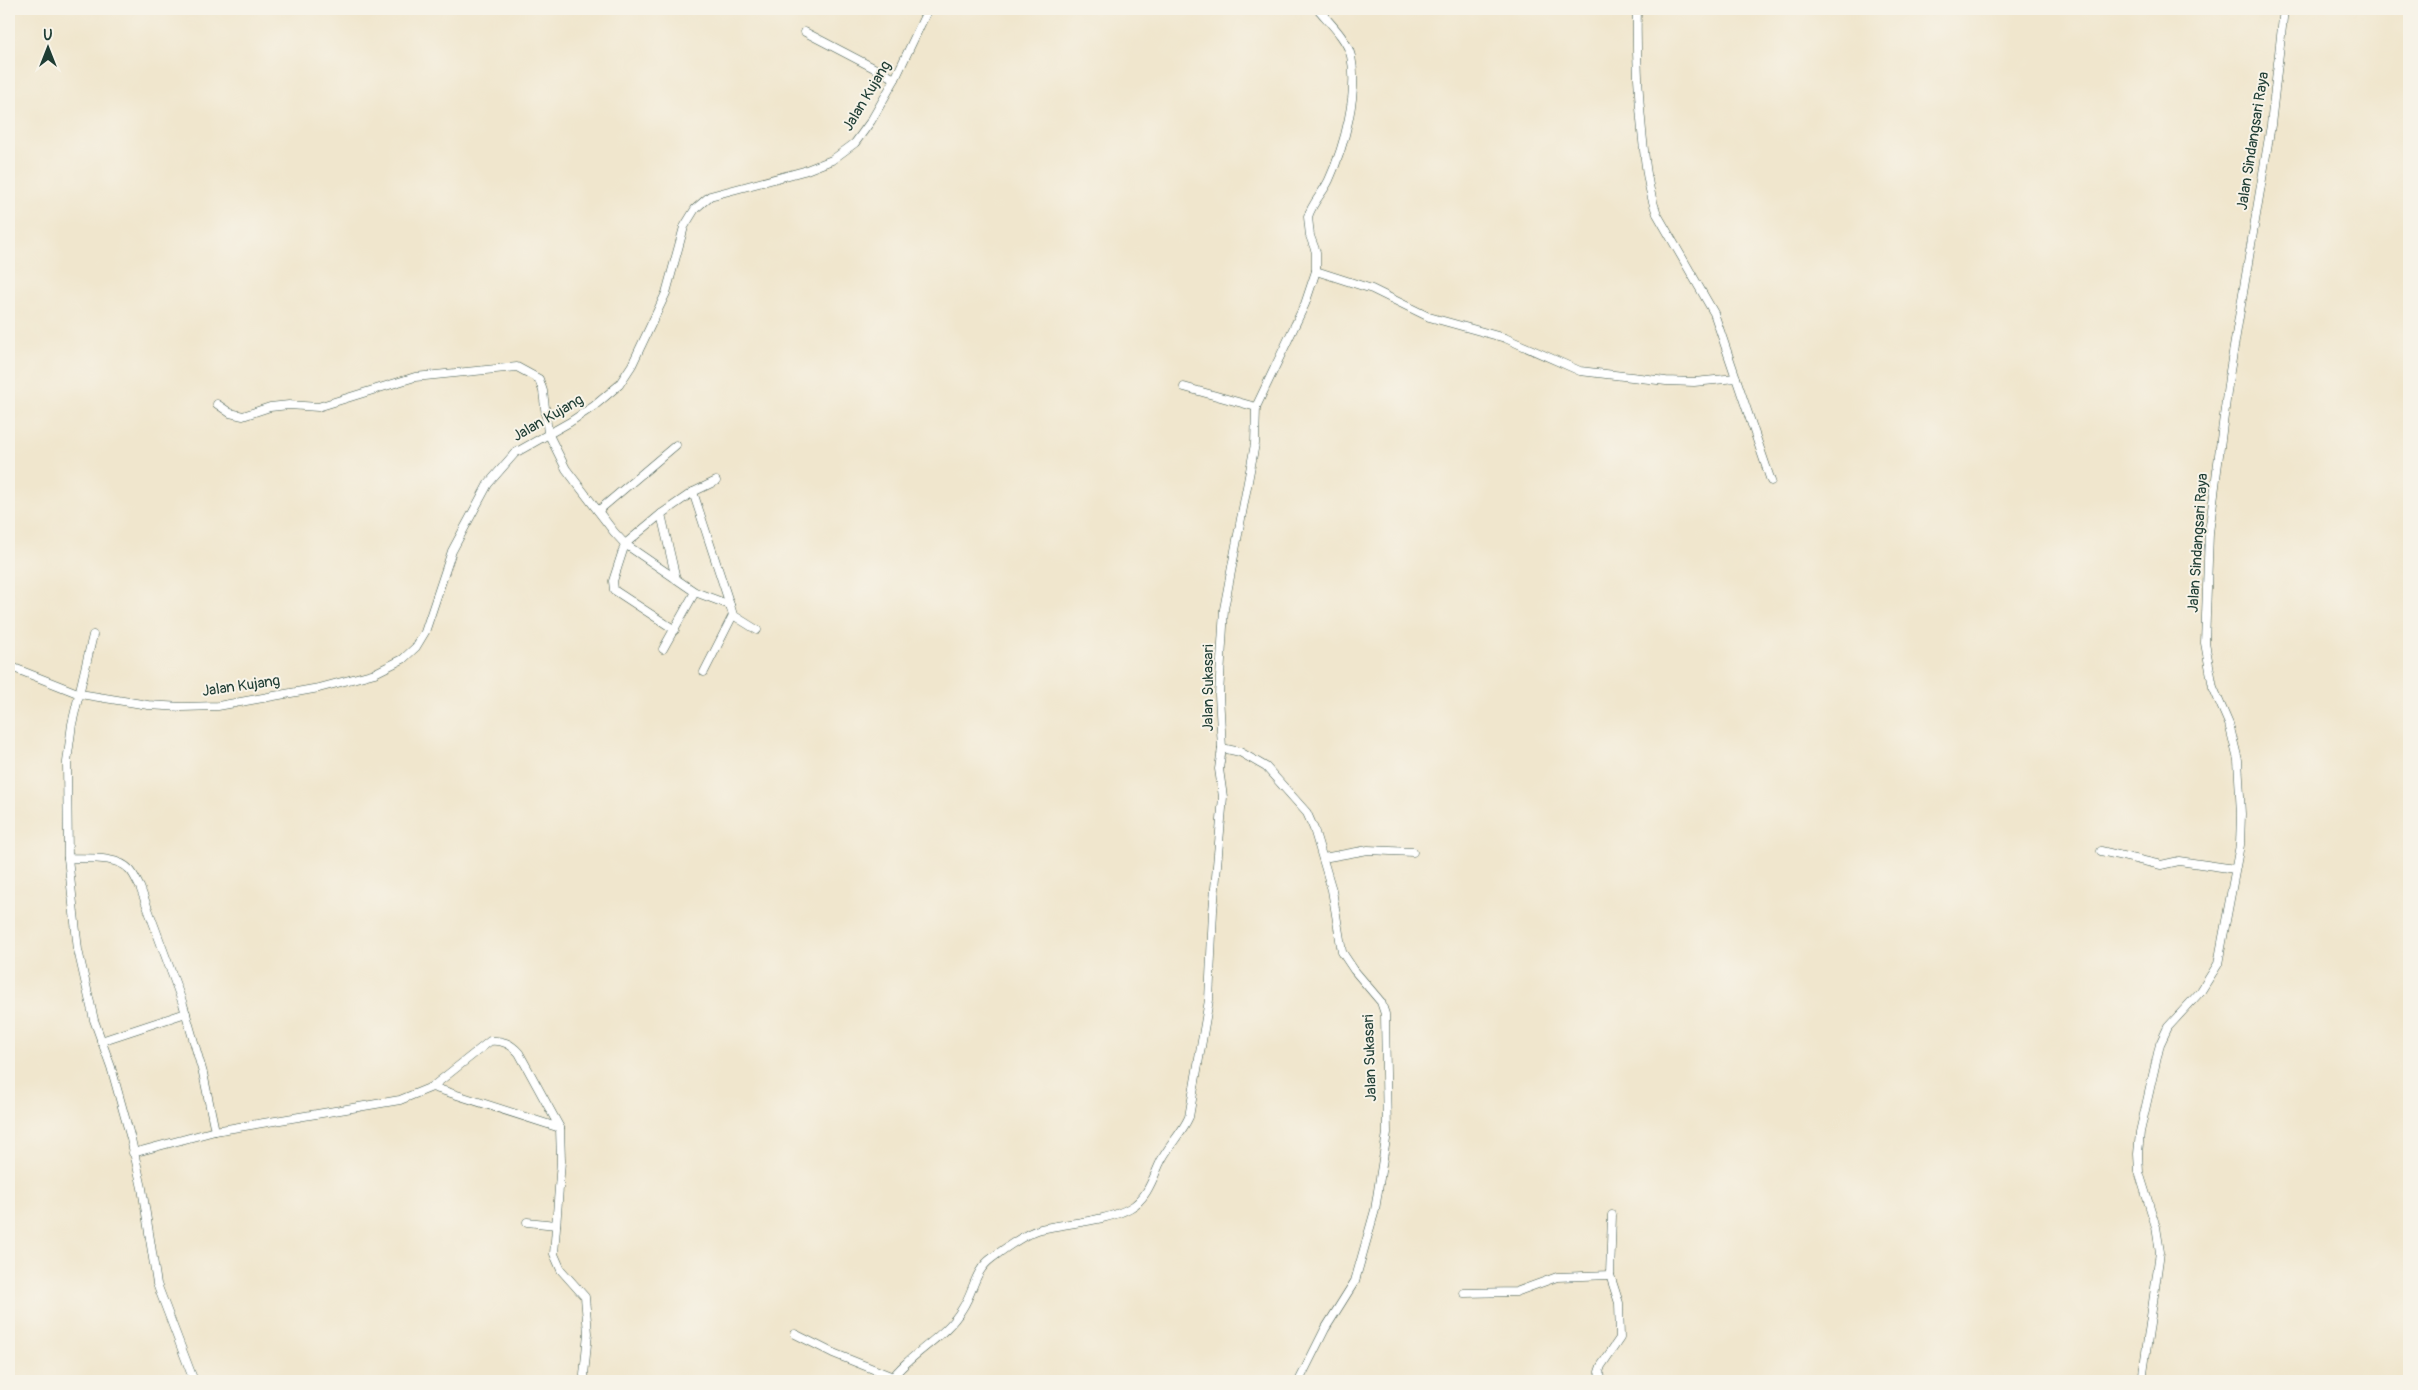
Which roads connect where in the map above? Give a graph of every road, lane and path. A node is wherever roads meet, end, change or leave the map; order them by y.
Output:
1 (928, 9) edge
2 (1318, 9) edge
3 (1636, 9) edge
4 (2284, 9) edge
5 (805, 32) dead end
6 (895, 80) junction
7 (1316, 271) junction
8 (1736, 378) junction
9 (1184, 387) dead end
10 (217, 404) dead end
11 (1256, 407) junction
12 (548, 433) junction
13 (676, 445) dead end
14 (1771, 480) dead end
15 (716, 481) dead end
16 (693, 492) junction
17 (598, 510) junction
18 (661, 514) junction
19 (625, 544) junction
20 (676, 579) junction
21 (695, 592) junction
22 (730, 605) junction
23 (733, 615) junction
24 (675, 630) junction
25 (757, 630) dead end
26 (93, 635) dead end
27 (663, 649) dead end
28 (9, 666) edge
29 (704, 672) dead end
30 (80, 694) junction
31 (1222, 748) junction
32 (2101, 851) dead end
33 (1413, 852) dead end
34 (68, 858) junction
35 (1323, 858) junction
36 (2235, 869) junction
37 (186, 1013) junction
38 (100, 1041) junction
39 (432, 1087) junction
40 (560, 1128) junction
41 (215, 1131) junction
42 (133, 1153) junction
43 (1612, 1215) dead end
44 (527, 1222) dead end
45 (556, 1225) junction
46 (1610, 1275) junction
47 (1464, 1293) dead end
48 (795, 1334) dead end
49 (892, 1379) edge
50 (194, 1381) edge
51 (586, 1381) edge
52 (1299, 1381) edge
53 (1603, 1381) edge
54 (2142, 1381) edge

1 - 6 street, Jalan Kujang
2 - 7 street, Jalan Sukasari
3 - 8 street
4 - 36 street, Jalan Sindangsari Raya
5 - 6 street
6 - 12 street, Jalan Kujang
7 - 8 street
7 - 11 street, Jalan Sukasari
8 - 14 street
9 - 11 street
10 - 12 street
11 - 31 street, Jalan Sukasari
12 - 17 street
12 - 30 street, Jalan Kujang
13 - 17 street
15 - 16 street
16 - 18 street
16 - 22 street
17 - 19 street
18 - 19 street
18 - 20 street
19 - 20 street
19 - 24 street
20 - 21 street
21 - 22 street
21 - 24 street
22 - 23 street
23 - 25 street
23 - 29 street
24 - 27 street
26 - 30 street
28 - 30 street, Jalan Kujang
30 - 34 street
31 - 35 street, Jalan Sukasari
31 - 49 street
32 - 36 street
33 - 35 street
34 - 37 street
34 - 38 street
35 - 52 street, Jalan Sukasari
36 - 54 street, Jalan Sindangsari Raya
37 - 38 street
37 - 41 street
38 - 42 street
39 - 40 street
39 - 40 street
39 - 41 street
40 - 45 street
41 - 42 street
42 - 50 street
43 - 46 street
44 - 45 street
45 - 51 street
46 - 47 street
46 - 53 street
48 - 49 street

